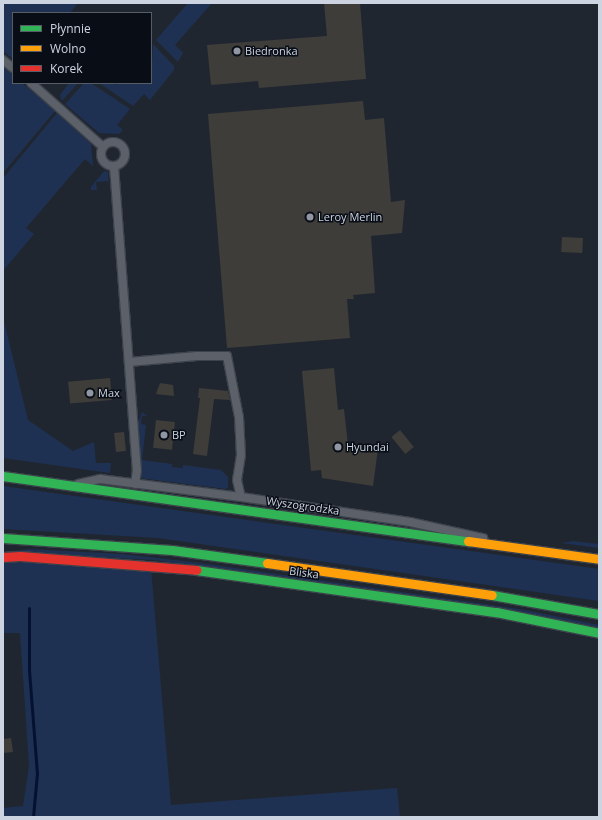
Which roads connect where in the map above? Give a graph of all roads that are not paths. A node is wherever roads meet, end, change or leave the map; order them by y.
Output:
1 (3, 60) edge
2 (12, 67) edge
3 (32, 84) edge
4 (103, 147) junction
5 (114, 166) junction
6 (129, 362) junction
7 (3, 476) edge
8 (135, 484) junction
9 (69, 485) junction
10 (241, 497) junction
11 (3, 538) edge
12 (549, 551) junction
13 (3, 557) edge
14 (599, 559) edge
15 (599, 614) edge
16 (599, 633) edge

1 - 2 street
3 - 4 street
4 - 5 street
4 - 5 street
5 - 6 street
6 - 8 street
6 - 10 street
7 - 9 main road, Wyszogrodzka
8 - 9 street
8 - 10 street
9 - 12 main road, Wyszogrodzka
10 - 12 street
11 - 15 main road
12 - 14 main road, Wyszogrodzka
13 - 16 main road, Bliska

